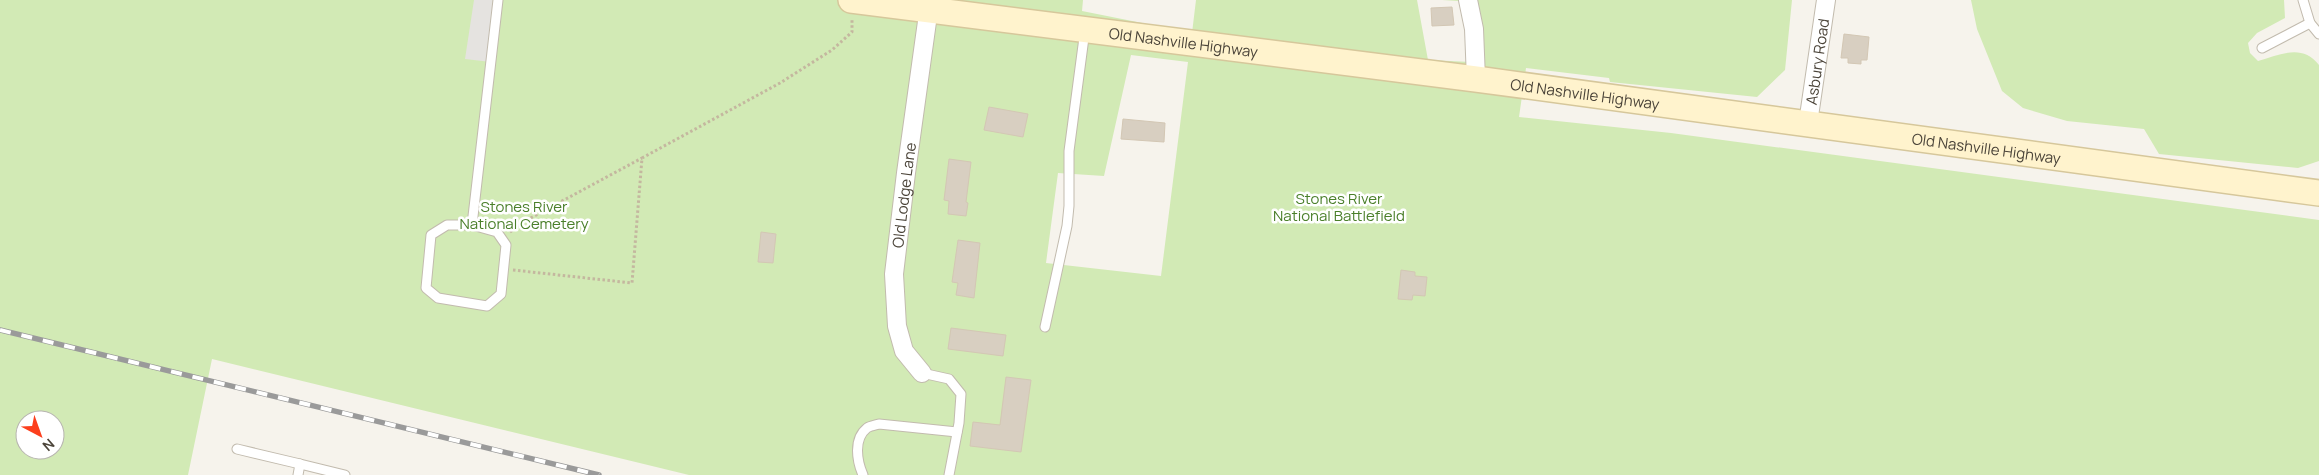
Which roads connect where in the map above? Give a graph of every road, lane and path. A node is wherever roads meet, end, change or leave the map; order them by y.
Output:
1 (498, 0) edge
2 (1468, 0) edge
3 (1826, 0) edge
4 (2303, 0) edge
5 (930, 5) edge
6 (852, 10) edge
7 (2310, 22) junction
8 (1085, 30) junction
9 (2319, 34) edge
10 (2262, 48) dead end
11 (1476, 79) junction
12 (1808, 124) junction
13 (642, 158) junction
14 (2319, 194) edge
15 (472, 225) junction
16 (501, 238) junction
17 (504, 269) junction
18 (1045, 327) dead end
19 (922, 373) joint
20 (957, 432) junction
21 (237, 449) dead end
22 (300, 464) junction
23 (298, 475) edge
24 (345, 475) edge
25 (863, 475) edge
26 (948, 475) edge

1 - 15 lane
2 - 11 street
3 - 12 street, Asbury Road
4 - 7 lane
5 - 6 main road, Old Nashville Highway
5 - 8 main road, Old Nashville Highway
5 - 19 street, Old Lodge Lane
6 - 13 path
7 - 9 lane
7 - 10 lane
8 - 11 main road, Old Nashville Highway
8 - 18 lane
11 - 12 main road, Old Nashville Highway
12 - 14 main road, Old Nashville Highway
13 - 16 path
13 - 17 path
15 - 16 lane
15 - 17 lane
16 - 17 lane
19 - 20 lane
20 - 25 lane
20 - 26 lane
21 - 22 lane
22 - 23 lane
22 - 24 lane

